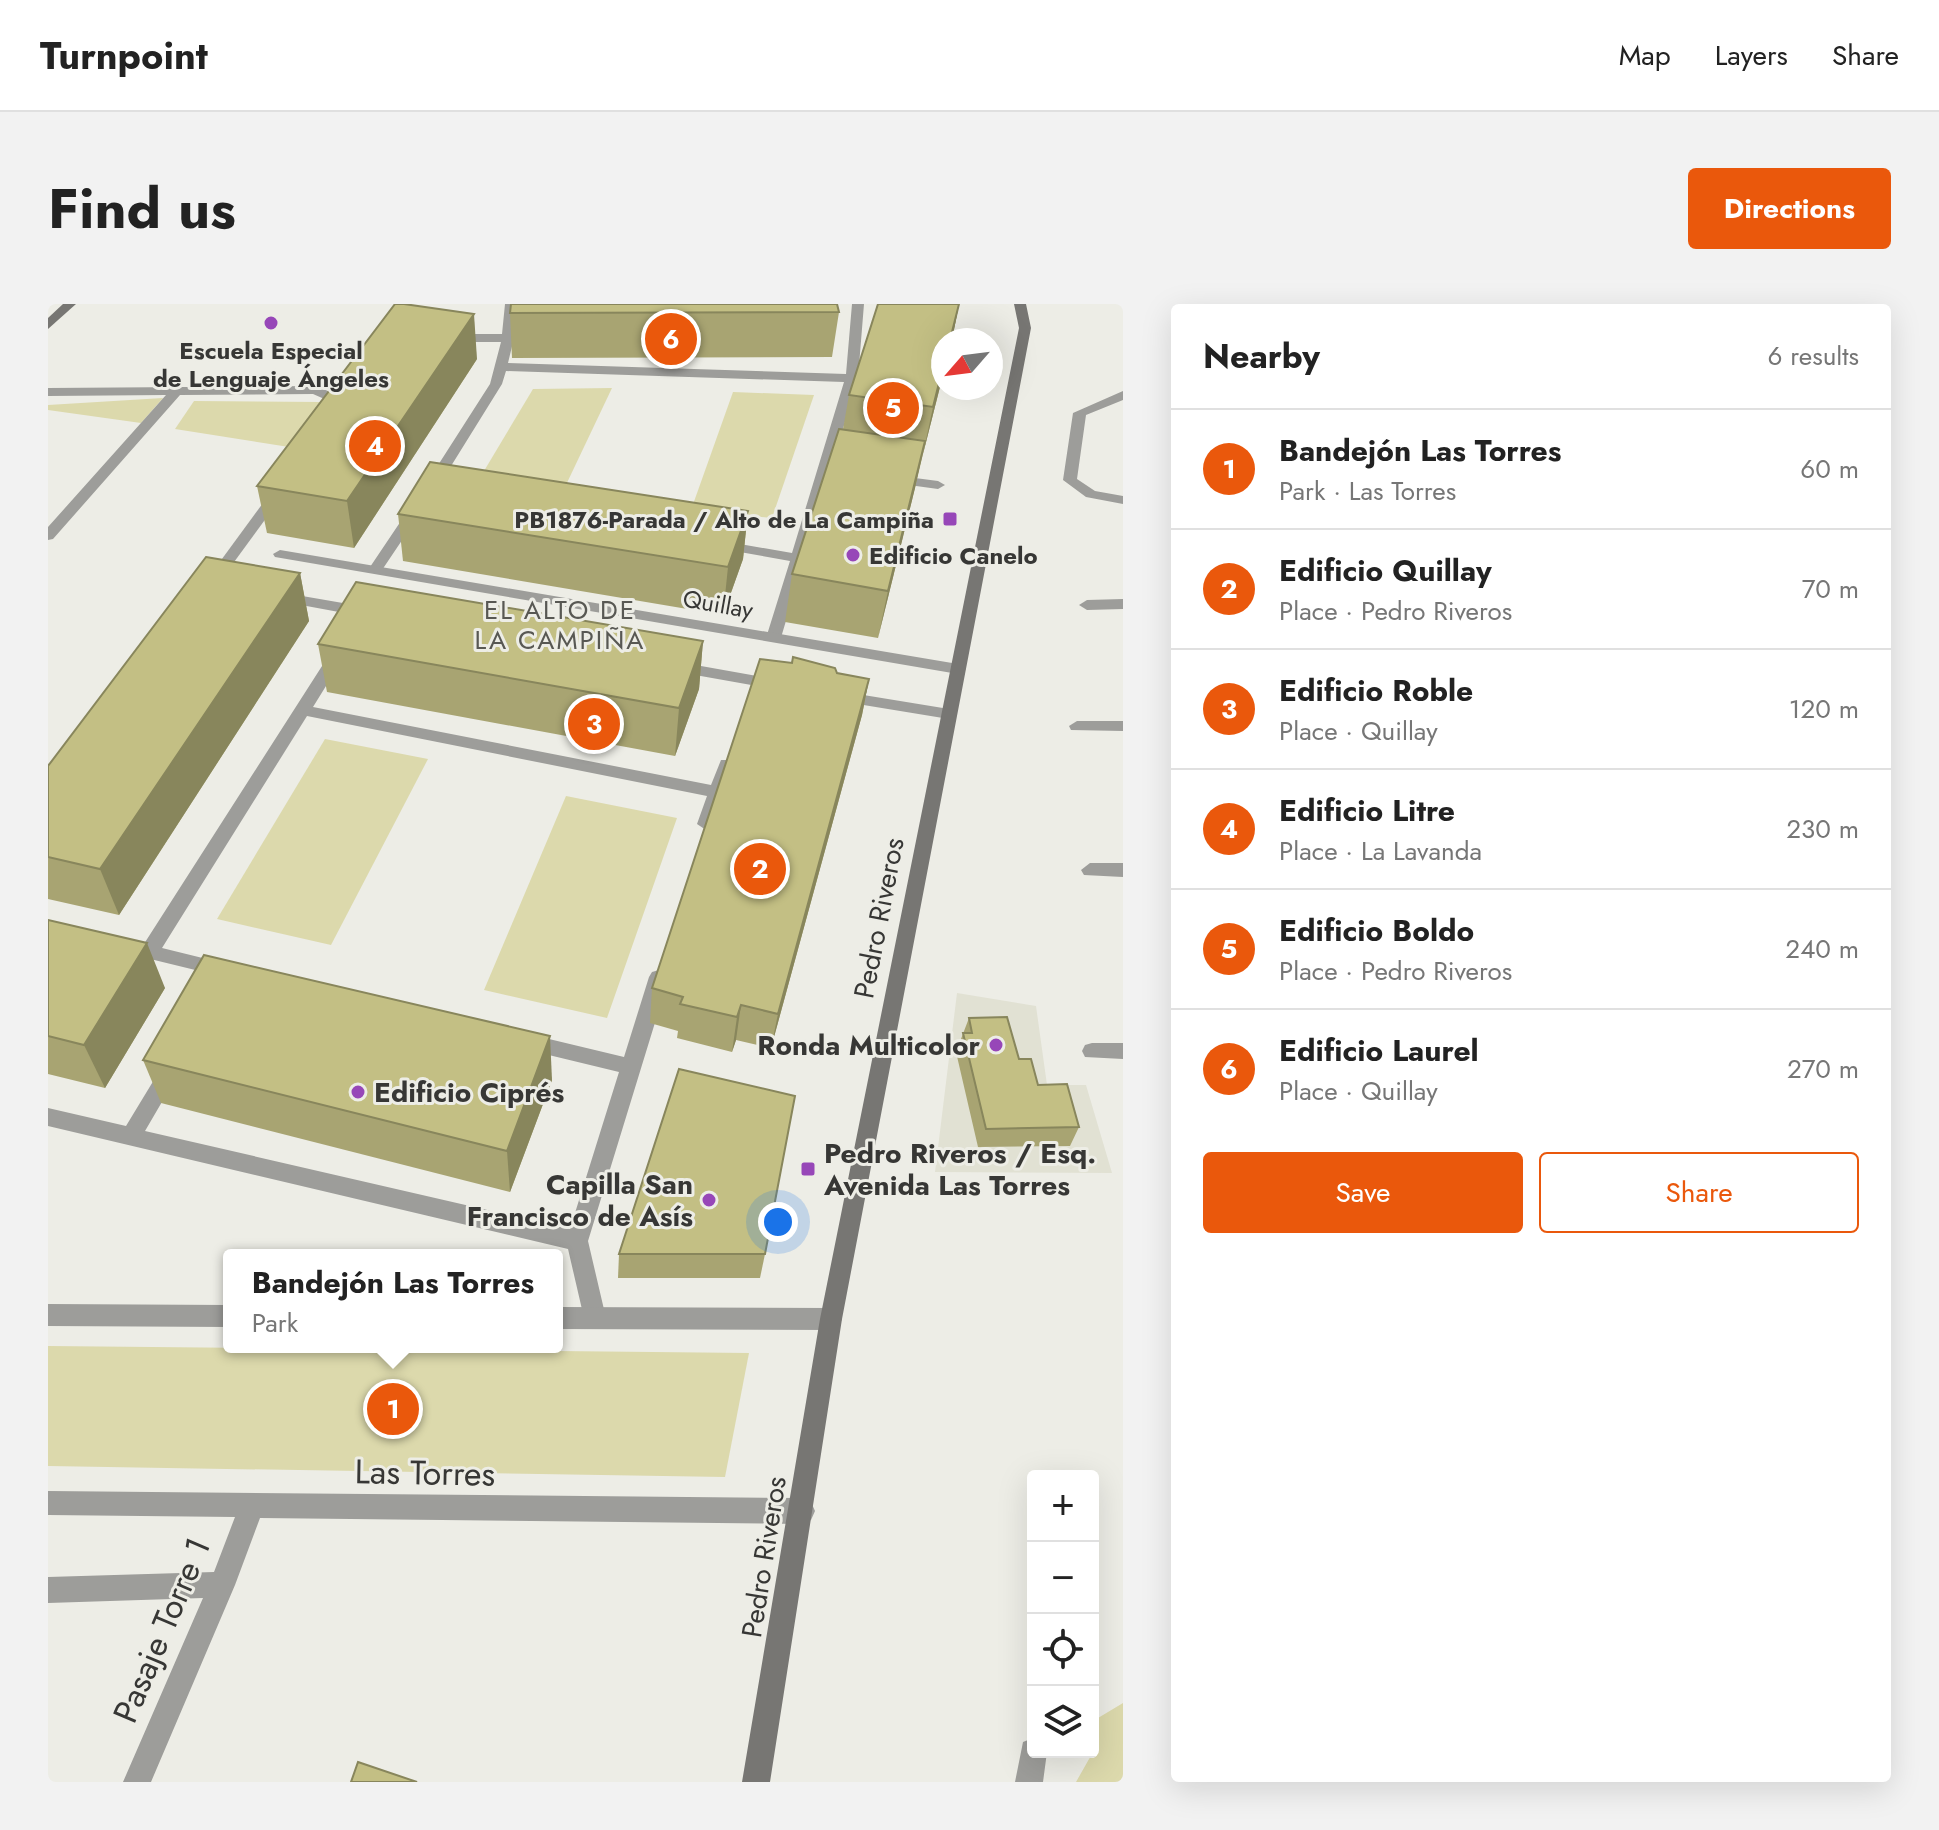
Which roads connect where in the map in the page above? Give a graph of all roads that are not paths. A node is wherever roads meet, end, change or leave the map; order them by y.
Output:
1 (70, 304) edge
2 (511, 304) edge
3 (858, 304) edge
4 (1020, 304) edge
5 (48, 325) edge
6 (429, 338) edge
7 (508, 338) junction
8 (503, 367) junction
9 (852, 378) junction
10 (48, 392) edge
11 (176, 392) junction
12 (1123, 395) edge
13 (327, 425) edge
14 (290, 476) edge
15 (881, 478) edge
16 (938, 485) dead end
17 (1123, 500) edge
18 (48, 536) edge
19 (704, 541) edge
20 (280, 554) dead end
21 (796, 558) junction
22 (375, 570) junction
23 (206, 591) edge
24 (263, 594) edge
25 (1123, 604) edge
26 (1087, 605) dead end
27 (774, 638) junction
28 (663, 665) edge
29 (958, 669) junction
30 (801, 689) edge
31 (829, 694) edge
32 (302, 710) junction
33 (949, 714) junction
34 (1077, 726) dead end
35 (1123, 726) edge
36 (732, 750) edge
37 (716, 792) junction
38 (702, 837) edge
39 (1090, 870) dead end
40 (1123, 870) edge
41 (665, 959) edge
42 (232, 977) edge
43 (509, 1038) edge
44 (1092, 1051) dead end
45 (1123, 1051) edge
46 (180, 1054) edge
47 (633, 1067) junction
48 (48, 1117) edge
49 (131, 1136) junction
50 (577, 1241) junction
51 (48, 1315) edge
52 (223, 1316) edge
53 (563, 1318) edge
54 (595, 1318) junction
55 (831, 1319) junction
56 (48, 1503) edge
57 (252, 1505) junction
58 (802, 1511) junction
59 (222, 1585) junction
60 (48, 1590) edge
61 (1032, 1758) edge
62 (137, 1782) edge
63 (756, 1782) edge
64 (1029, 1782) edge

1 - 5 street
2 - 7 street
3 - 9 street
4 - 29 street, Pedro Riveros
6 - 7 street
7 - 8 street
8 - 9 street
8 - 22 street
9 - 21 street
10 - 11 street
11 - 13 street
11 - 18 street
12 - 17 street
14 - 23 street
15 - 16 street
19 - 21 street
20 - 22 street, Quillay
21 - 27 street
22 - 27 street, Quillay
24 - 32 street
25 - 26 street
27 - 29 street, Quillay
28 - 30 street
29 - 33 street, Pedro Riveros
31 - 33 street
32 - 37 street
32 - 42 street
33 - 55 street, Pedro Riveros
34 - 35 street
36 - 37 street
37 - 38 street
39 - 40 street
41 - 47 street
43 - 47 street
44 - 45 street
46 - 49 street
47 - 50 street
48 - 49 street
49 - 50 street
50 - 54 street
51 - 52 street
53 - 54 street
54 - 55 street
55 - 58 street, Pedro Riveros
56 - 57 street, Las Torres
57 - 58 street, Las Torres
57 - 59 street, Pasaje Torre 1
58 - 63 street, Pedro Riveros
59 - 60 street
59 - 62 street, Pasaje Torre 1
61 - 64 street

